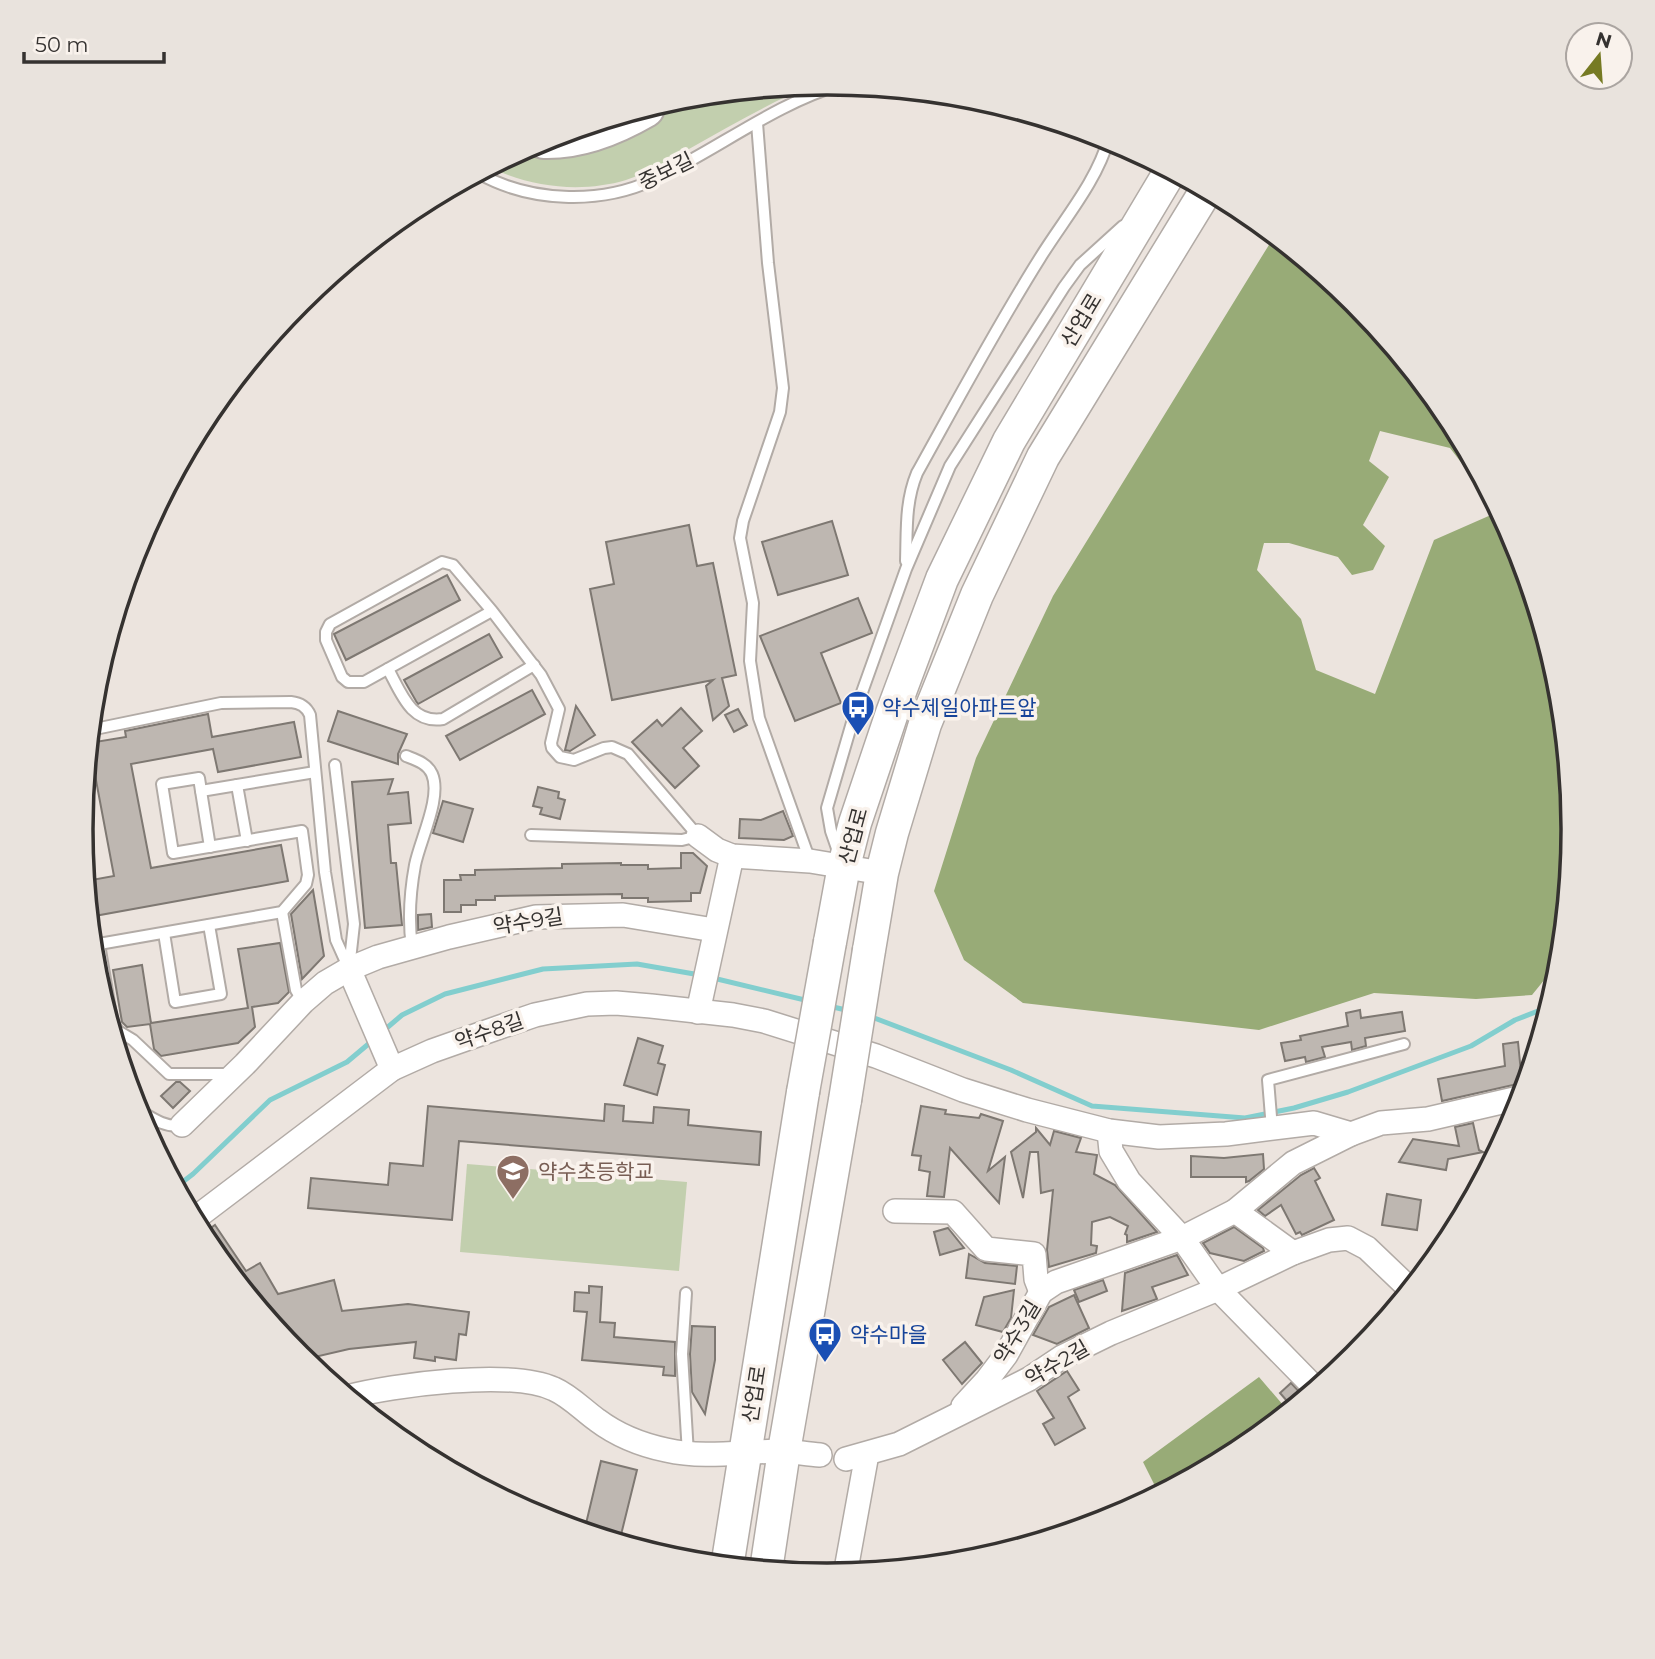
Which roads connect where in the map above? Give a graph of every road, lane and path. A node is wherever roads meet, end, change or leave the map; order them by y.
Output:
1 (812, 95) edge
2 (757, 123) junction
3 (1105, 150) edge
4 (487, 179) edge
5 (1164, 183) edge
6 (1202, 197) edge
7 (906, 569) junction
8 (492, 611) junction
9 (534, 665) junction
10 (388, 669) junction
11 (100, 728) edge
12 (406, 756) dead end
13 (335, 765) dead end
14 (315, 772) junction
15 (237, 785) junction
16 (201, 791) junction
17 (531, 835) dead end
18 (698, 836) junction
19 (247, 841) junction
20 (210, 847) junction
21 (732, 856) junction
22 (810, 861) junction
23 (844, 866) junction
24 (325, 872) junction
25 (882, 873) junction
26 (308, 875) junction
27 (282, 912) junction
28 (209, 925) junction
29 (164, 933) junction
30 (712, 940) junction
31 (102, 942) edge
32 (412, 947) junction
33 (349, 969) junction
34 (303, 1002) junction
35 (699, 1006) junction
36 (122, 1033) edge
37 (1404, 1044) dead end
38 (392, 1069) junction
39 (234, 1074) junction
40 (1510, 1100) edge
41 (152, 1117) edge
42 (182, 1125) joint
43 (1272, 1129) junction
44 (1109, 1130) junction
45 (1351, 1134) junction
46 (895, 1211) dead end
47 (1235, 1211) junction
48 (201, 1214) edge
49 (1182, 1238) junction
50 (1293, 1253) junction
51 (1404, 1284) edge
52 (1218, 1289) junction
53 (1041, 1292) junction
54 (686, 1293) dead end
55 (1310, 1383) edge
56 (359, 1395) edge
57 (947, 1420) junction
58 (783, 1451) junction
59 (745, 1454) junction
60 (688, 1455) junction
61 (820, 1455) dead end
62 (729, 1557) edge
63 (767, 1562) edge
64 (846, 1564) edge

1 - 2 lane, 중보길
2 - 4 lane, 중보길
2 - 22 lane
3 - 7 lane
5 - 7 lane
5 - 23 main road, 산업로
6 - 25 main road, 산업로
7 - 23 lane
8 - 9 lane
8 - 10 lane
8 - 10 lane
9 - 10 lane
9 - 18 lane
11 - 14 lane
12 - 32 lane
13 - 33 lane
14 - 15 lane
14 - 24 lane
15 - 16 lane
15 - 19 lane
16 - 20 lane
16 - 20 lane
17 - 18 lane
18 - 21 street
19 - 20 lane
19 - 26 lane
21 - 22 street
21 - 30 street
22 - 23 street
23 - 25 street
23 - 59 main road, 산업로, bridge
24 - 26 lane
24 - 33 lane
25 - 58 main road, 산업로, bridge
26 - 27 lane
27 - 28 lane
27 - 34 lane
28 - 29 lane
28 - 29 lane
29 - 31 lane
30 - 32 street, 약수9길
30 - 35 street
32 - 33 street, 약수9길
33 - 34 street, 약수9길
33 - 38 street
34 - 39 street, 약수9길
35 - 38 street, 약수8길
35 - 44 street, 약수8길
36 - 39 lane
37 - 43 lane
38 - 48 street, 약수8길
39 - 42 street, 약수9길
40 - 45 street, 약수3길
41 - 42 lane
43 - 44 street
43 - 45 street
44 - 49 street
45 - 47 street, 약수3길
46 - 53 street
47 - 49 street, 약수3길
47 - 50 street
49 - 52 street
49 - 53 street, 약수3길
50 - 51 street, 약수2길
50 - 52 street, 약수2길
52 - 55 street
52 - 57 street, 약수2길
53 - 57 street, 약수3길
54 - 60 lane
56 - 60 street
57 - 64 street, 약수2길
58 - 59 street
58 - 61 street
58 - 63 main road, 산업로
59 - 60 street
59 - 62 main road, 산업로

